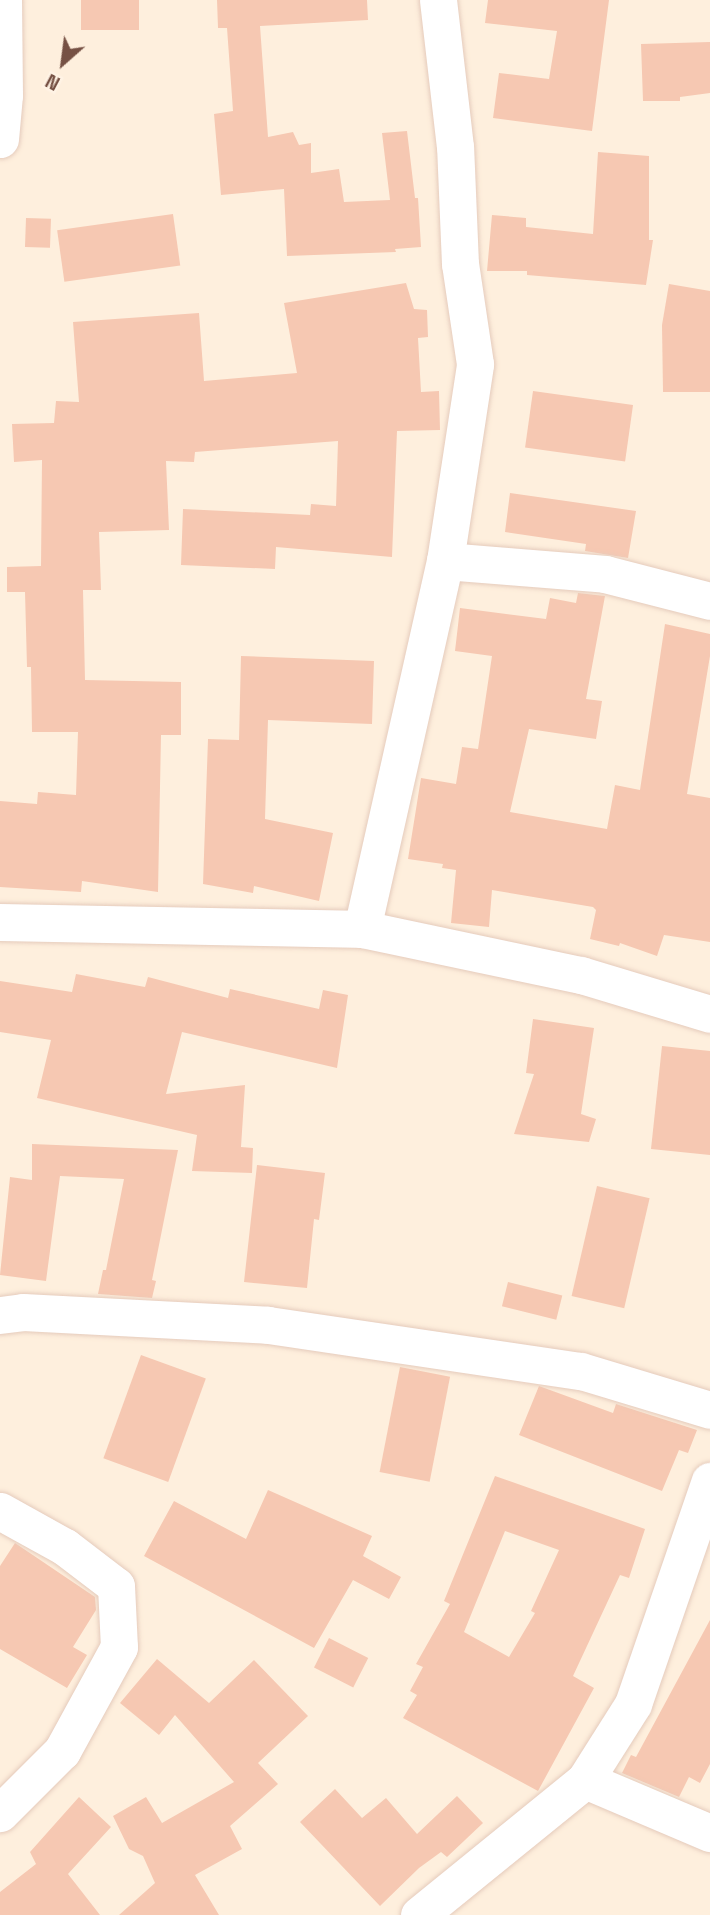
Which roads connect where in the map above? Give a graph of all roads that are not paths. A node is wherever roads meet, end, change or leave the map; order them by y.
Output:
1 (3, 0) edge
2 (438, 0) edge
3 (0, 139) edge
4 (444, 561) junction
5 (710, 601) edge
6 (0, 922) edge
7 (362, 929) junction
8 (710, 1014) edge
9 (0, 1315) edge
10 (710, 1410) edge
11 (710, 1481) edge
12 (0, 1511) edge
13 (585, 1780) junction
14 (0, 1812) edge
15 (710, 1833) edge
16 (419, 1915) edge

1 - 3 street
2 - 4 street
4 - 5 street
4 - 7 street
6 - 7 street
7 - 8 street
9 - 10 street
11 - 13 street
12 - 14 street
13 - 15 street
13 - 16 street

